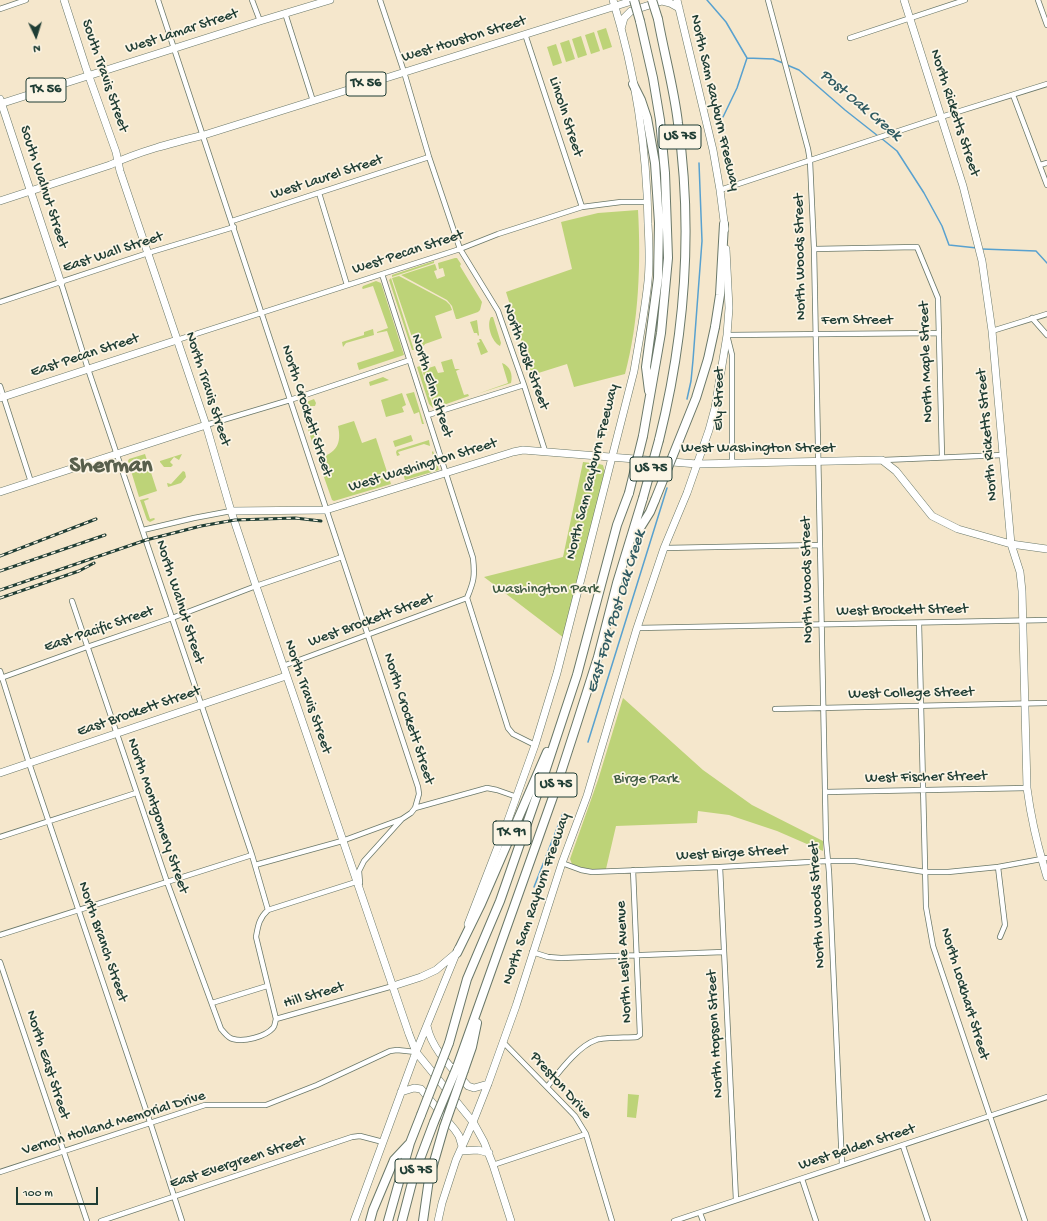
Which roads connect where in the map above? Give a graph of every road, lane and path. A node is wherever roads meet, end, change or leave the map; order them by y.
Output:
1 (26, 0) edge
2 (64, 0) edge
3 (158, 0) edge
4 (252, 0) edge
5 (330, 0) edge
6 (380, 0) edge
7 (634, 0) edge
8 (652, 0) edge
9 (677, 0) edge
10 (768, 0) edge
11 (904, 0) edge
12 (965, 0) edge
13 (1038, 0) edge
14 (614, 4) edge
15 (679, 8) junction
16 (0, 9) edge
17 (285, 13) junction
18 (910, 18) junction
19 (260, 21) junction
20 (1047, 25) edge
21 (621, 29) junction
22 (525, 34) junction
23 (850, 38) dead end
24 (174, 49) junction
25 (404, 72) junction
26 (89, 76) junction
27 (633, 84) junction
28 (1047, 84) edge
29 (1013, 95) junction
30 (312, 101) junction
31 (1, 102) edge
32 (941, 117) junction
33 (204, 135) junction
34 (429, 157) junction
35 (118, 161) junction
36 (810, 161) junction
37 (1047, 162) edge
38 (1040, 165) junction
39 (1047, 185) edge
40 (720, 190) junction
41 (30, 191) junction
42 (319, 193) junction
43 (0, 201) edge
44 (648, 202) junction
45 (582, 207) junction
46 (232, 221) junction
47 (724, 224) junction
48 (234, 227) junction
49 (460, 249) junction
50 (814, 249) junction
51 (148, 253) junction
52 (382, 274) junction
53 (61, 283) junction
54 (347, 285) junction
55 (0, 302) edge
56 (261, 313) junction
57 (1047, 314) edge
58 (1032, 318) junction
59 (992, 331) junction
60 (939, 332) junction
61 (815, 333) junction
62 (727, 335) junction
63 (1047, 335) edge
64 (177, 340) junction
65 (410, 360) junction
66 (88, 369) junction
67 (524, 385) junction
68 (0, 386) edge
69 (2, 397) edge
70 (290, 400) junction
71 (650, 401) junction
72 (428, 415) junction
73 (206, 425) junction
74 (545, 451) junction
75 (118, 454) junction
76 (1003, 455) junction
77 (942, 457) junction
78 (611, 458) junction
79 (882, 460) junction
80 (817, 462) junction
81 (732, 463) junction
82 (697, 464) junction
83 (447, 472) junction
84 (31, 482) junction
85 (0, 492) edge
86 (326, 510) junction
87 (232, 511) junction
88 (143, 530) junction
89 (630, 543) junction
90 (1011, 544) junction
91 (819, 545) junction
92 (664, 548) junction
93 (1047, 549) edge
94 (342, 557) junction
95 (256, 586) junction
96 (467, 598) junction
97 (72, 601) dead end
98 (172, 618) junction
99 (1023, 620) junction
100 (1047, 620) edge
101 (919, 623) junction
102 (821, 625) junction
103 (637, 628) junction
104 (368, 634) junction
105 (87, 647) junction
106 (283, 666) junction
107 (0, 671) edge
108 (286, 676) junction
109 (1, 678) edge
110 (1025, 703) junction
111 (1047, 703) edge
112 (200, 705) junction
113 (922, 706) junction
114 (823, 708) junction
115 (775, 709) dead end
116 (565, 713) junction
117 (116, 733) junction
118 (535, 745) junction
119 (29, 763) junction
120 (0, 772) edge
121 (1027, 788) junction
122 (924, 790) junction
123 (825, 792) junction
124 (136, 793) junction
125 (517, 797) junction
126 (415, 808) junction
127 (402, 819) junction
128 (49, 821) junction
129 (0, 837) edge
130 (342, 840) junction
131 (252, 855) junction
132 (1044, 858) edge
133 (827, 861) junction
134 (562, 863) junction
135 (255, 865) junction
136 (720, 867) junction
137 (998, 868) junction
138 (633, 870) junction
139 (925, 872) junction
140 (1047, 876) edge
141 (167, 882) junction
142 (356, 882) junction
143 (361, 896) junction
144 (78, 910) junction
145 (268, 910) junction
146 (0, 935) edge
147 (1000, 937) dead end
148 (532, 952) junction
149 (724, 952) junction
150 (457, 953) junction
151 (638, 956) junction
152 (0, 962) edge
153 (267, 986) junction
154 (393, 986) junction
155 (212, 1003) junction
156 (276, 1019) junction
157 (427, 1026) junction
158 (226, 1036) joint
159 (503, 1042) junction
160 (416, 1052) junction
161 (460, 1069) junction
162 (488, 1084) junction
163 (546, 1087) junction
164 (401, 1092) junction
165 (1047, 1097) edge
166 (990, 1116) junction
167 (150, 1122) junction
168 (473, 1122) junction
169 (586, 1134) junction
170 (383, 1142) junction
171 (410, 1143) junction
172 (903, 1146) junction
173 (461, 1148) junction
174 (62, 1151) junction
175 (489, 1153) junction
176 (493, 1165) junction
177 (842, 1165) junction
178 (0, 1172) edge
179 (802, 1179) junction
180 (174, 1196) junction
181 (736, 1200) junction
182 (700, 1213) junction
183 (87, 1221) edge
184 (101, 1221) edge
185 (182, 1221) edge
186 (354, 1221) edge
187 (370, 1221) edge
188 (388, 1221) edge
189 (402, 1221) edge
190 (422, 1221) edge
191 (438, 1221) edge
192 (511, 1221) edge
193 (612, 1221) edge
194 (674, 1221) edge
195 (703, 1221) edge
196 (816, 1221) edge
197 (928, 1221) edge
198 (1025, 1221) edge

1 - 16 street
2 - 26 main road, South Travis Street
3 - 24 street, North Crockett Street
4 - 19 street
5 - 17 main road, West Lamar Street / TX 56
6 - 25 street, North Rusk Street
7 - 14 main road, West Houston Street / TX 56
7 - 71 highway, US 75, bridge
8 - 89 highway, North Sam Rayburn Freeway / US 75, bridge
9 - 15 main road, North Sam Rayburn Freeway
10 - 36 street, North Woods Street
11 - 18 main road, North Ricketts Street
12 - 18 street
13 - 20 street
14 - 21 main road, North Sam Rayburn Freeway
14 - 22 main road, West Houston Street / TX 56
15 - 21 main road
15 - 40 main road, North Sam Rayburn Freeway
17 - 19 main road, West Lamar Street / TX 56
17 - 30 street
18 - 23 street
18 - 32 main road, North Ricketts Street
19 - 24 main road, West Lamar Street / TX 56
21 - 27 main road, North Sam Rayburn Freeway
22 - 25 main road, West Houston Street / TX 56
22 - 45 street, Lincoln Street
24 - 26 main road, West Lamar Street / TX 56
24 - 33 street, North Crockett Street
25 - 30 main road, West Houston Street / TX 56
25 - 34 street, North Rusk Street
26 - 31 main road, TX 56
26 - 35 main road, South Travis Street
27 - 44 main road, North Sam Rayburn Freeway
27 - 71 highway
28 - 29 street
29 - 32 street
29 - 38 street
30 - 33 main road, West Houston Street / TX 56
31 - 41 main road, South Walnut Street
32 - 36 street
32 - 59 main road, North Ricketts Street
33 - 35 main road, West Houston Street / TX 56
33 - 46 street, North Crockett Street
34 - 42 street, West Laurel Street
34 - 49 street, North Rusk Street
35 - 41 main road, TX 56
35 - 51 main road, North Travis Street
36 - 40 street
36 - 50 street, North Woods Street
37 - 38 street
38 - 39 street
40 - 47 main road, North Sam Rayburn Freeway
41 - 43 main road, TX 56
41 - 53 main road, South Walnut Street
42 - 46 street, West Laurel Street
42 - 54 street
44 - 45 street, West Pecan Street
44 - 78 main road, North Sam Rayburn Freeway
45 - 49 street, West Pecan Street
46 - 48 street, North Crockett Street
47 - 62 main road, North Sam Rayburn Freeway
47 - 89 highway, bridge
48 - 51 street, East Wall Street
48 - 56 street, North Crockett Street
49 - 52 street, West Pecan Street
49 - 67 street, North Rusk Street
50 - 60 street, North Maple Street
50 - 61 street, North Woods Street
51 - 53 street, East Wall Street
51 - 64 main road, North Travis Street
52 - 54 street, West Pecan Street
52 - 65 street, North Elm Street
53 - 55 street, East Wall Street
53 - 66 street, North Walnut Street
54 - 56 street, West Pecan Street
56 - 64 street, West Pecan Street
56 - 70 street, North Crockett Street
57 - 58 street
58 - 59 street
58 - 63 street
59 - 76 main road, North Ricketts Street
60 - 61 street, Fern Street
60 - 77 street, North Maple Street
61 - 62 street, Fern Street
61 - 80 street, North Woods Street
62 - 81 street, Ely Street
62 - 82 main road, North Sam Rayburn Freeway
64 - 66 main road, East Pecan Street
64 - 73 main road, North Travis Street
65 - 70 street
65 - 72 street, North Elm Street
66 - 69 main road, East Pecan Street
66 - 75 street, North Walnut Street
67 - 72 street
67 - 74 street, North Rusk Street
68 - 69 street
69 - 84 street
70 - 73 street
70 - 86 street, North Crockett Street
71 - 116 highway, US 75, bridge
72 - 83 street, North Elm Street
73 - 75 main road
73 - 87 main road, North Travis Street
74 - 78 main road, West Washington Street
74 - 83 main road, West Washington Street
75 - 84 main road
75 - 88 street, North Walnut Street
76 - 77 street
76 - 90 main road, North Ricketts Street
77 - 79 street
78 - 82 main road, West Washington Street
78 - 118 main road, North Sam Rayburn Freeway
79 - 80 main road, West Washington Street
79 - 90 main road
80 - 81 main road, West Washington Street
80 - 91 street, North Woods Street
81 - 82 main road, West Washington Street
82 - 92 main road, North Sam Rayburn Freeway
83 - 86 main road, West Washington Street
83 - 96 street, North Elm Street
84 - 85 main road
86 - 87 main road, West Washington Street
86 - 94 street, North Crockett Street
87 - 88 street
87 - 95 main road, North Travis Street
88 - 98 street, North Walnut Street
89 - 161 highway, North Sam Rayburn Freeway / US 75
90 - 93 main road
90 - 99 main road, North Ricketts Street
91 - 92 street
91 - 102 street, North Woods Street
92 - 103 main road, North Sam Rayburn Freeway
94 - 95 street, East Pacific Street
94 - 104 street, North Crockett Street
95 - 98 street, East Pacific Street
95 - 106 main road, North Travis Street
96 - 104 street, West Brockett Street
96 - 118 street
97 - 105 street, North Montgomery Street
98 - 105 street, East Pacific Street
98 - 112 street, North Walnut Street
99 - 100 street, West Brockett Street
99 - 101 street, West Brockett Street
99 - 110 main road, North Ricketts Street
101 - 102 street, West Brockett Street
101 - 113 street, North Lockhart Street
102 - 103 street, West Brockett Street
102 - 114 street, North Woods Street
103 - 134 main road, North Sam Rayburn Freeway
104 - 106 street, West Brockett Street
104 - 126 street, North Crockett Street
105 - 109 street, East Pacific Street
105 - 117 street, North Montgomery Street
106 - 108 main road, North Travis Street
107 - 109 street, North Branch Street
108 - 112 main road, East Brockett Street
108 - 130 main road, North Travis Street
109 - 119 street, North Branch Street
110 - 111 street, West College Street
110 - 113 street, West College Street
110 - 121 main road, North Ricketts Street
112 - 117 main road, East Brockett Street
112 - 131 street, North Walnut Street
113 - 114 street, West College Street
113 - 122 street, North Lockhart Street
114 - 115 street, West College Street
114 - 123 street, North Woods Street
116 - 150 highway, TX 91
116 - 171 highway, US 75, bridge
117 - 119 main road, East Brockett Street
117 - 124 street, North Montgomery Street
118 - 125 main road, North Sam Rayburn Freeway
119 - 120 main road, East Brockett Street
119 - 128 street, North Branch Street
121 - 122 street, West Fischer Street
121 - 132 main road, North Ricketts Street
122 - 123 street, West Fischer Street
122 - 139 street, North Lockhart Street
123 - 133 street, North Woods Street
124 - 128 street
124 - 141 street, North Montgomery Street
125 - 126 street
125 - 150 main road, North Sam Rayburn Freeway
126 - 127 street
127 - 130 street
127 - 143 street
128 - 129 street
128 - 144 street, North Branch Street
130 - 135 street
130 - 142 main road, North Travis Street
131 - 135 street, North Walnut Street
131 - 141 street
132 - 137 street, West Birge Street
132 - 140 main road, North Ricketts Street
133 - 136 street, West Birge Street
133 - 139 street, West Birge Street
133 - 177 street, North Woods Street
134 - 138 street, West Birge Street
134 - 148 main road, North Sam Rayburn Freeway
135 - 145 street, North Walnut Street
136 - 138 street, West Birge Street
136 - 149 street, North Hopson Street
137 - 139 street, West Birge Street
137 - 147 street
138 - 151 street, North Leslie Avenue
139 - 166 street, North Lockhart Street
141 - 144 street
141 - 155 street, North Montgomery Street
142 - 143 main road, North Travis Street
142 - 145 street
143 - 154 main road, North Travis Street
144 - 146 street
144 - 167 street, North Branch Street
145 - 153 street
148 - 151 street
148 - 159 main road, North Sam Rayburn Freeway
149 - 151 street
149 - 181 street, North Hopson Street
150 - 154 main road
150 - 157 main road, North Sam Rayburn Freeway
151 - 163 street, North Leslie Avenue
152 - 174 street, North East Street
153 - 155 street
153 - 156 street
154 - 156 street, Hill Street
154 - 160 main road, North Travis Street
155 - 158 street, North Montgomery Street
156 - 158 street, Hill Street
157 - 160 main road, North Sam Rayburn Freeway
157 - 162 main road
159 - 162 main road, North Sam Rayburn Freeway
159 - 163 street, Preston Drive
160 - 164 main road, North Sam Rayburn Freeway
160 - 167 street, Vernon Holland Memorial Drive
160 - 168 main road, North Travis Street
161 - 189 highway, North Sam Rayburn Freeway / US 75, bridge
161 - 190 highway, bridge
162 - 168 main road, North Sam Rayburn Freeway
163 - 169 street, Preston Drive
164 - 170 main road, North Sam Rayburn Freeway
164 - 173 main road
165 - 166 street, West Belden Street
166 - 172 street, West Belden Street
166 - 198 street, North Lockhart Street
167 - 174 street, Vernon Holland Memorial Drive
167 - 180 street, North Branch Street
168 - 173 main road, North Sam Rayburn Freeway
168 - 175 main road, North Travis Street
169 - 176 street
169 - 193 street, Preston Drive
170 - 180 street, East Evergreen Street
170 - 186 main road, North Sam Rayburn Freeway
171 - 187 highway
171 - 188 highway, US 75
172 - 177 street, West Belden Street
172 - 197 street
173 - 175 main road
173 - 191 main road, North Sam Rayburn Freeway
174 - 178 street, Vernon Holland Memorial Drive
174 - 183 street, North East Street
175 - 176 main road, North Travis Street
176 - 192 main road, North Travis Street
177 - 179 street, West Belden Street
179 - 181 street, West Belden Street
179 - 196 street
180 - 184 street, East Evergreen Street
180 - 185 street, North Branch Street
181 - 182 street, West Belden Street
182 - 194 street, West Belden Street
182 - 195 street

